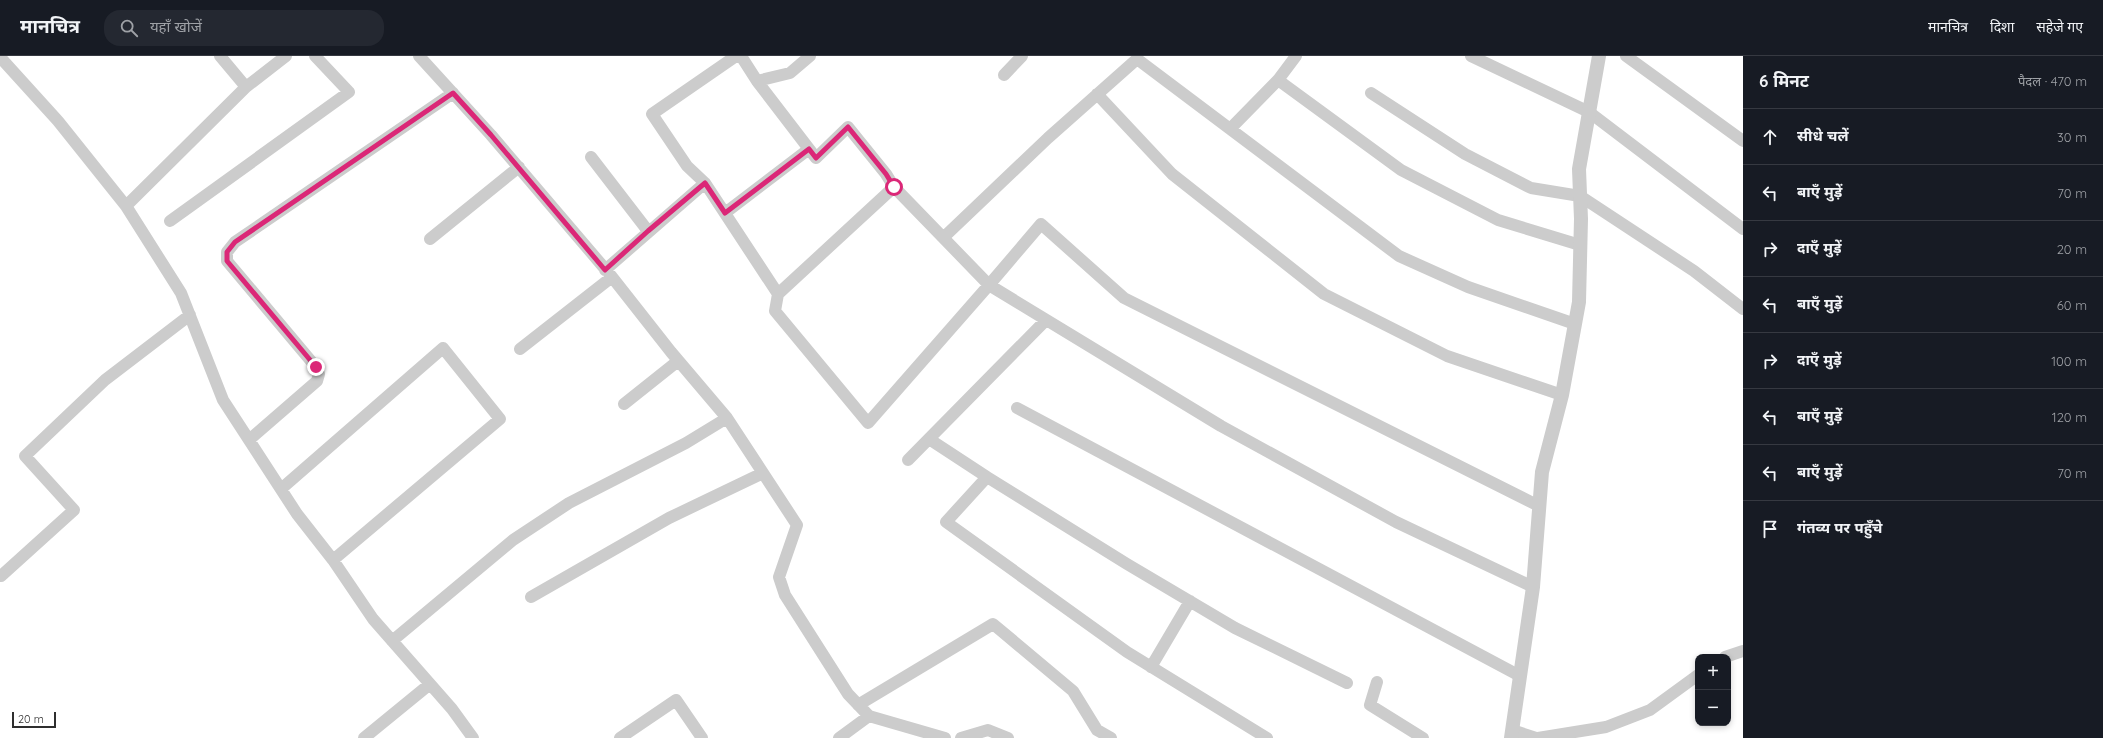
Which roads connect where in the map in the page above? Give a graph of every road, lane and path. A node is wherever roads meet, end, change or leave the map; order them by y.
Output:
1 (220, 56) edge
2 (286, 56) edge
3 (315, 56) edge
4 (419, 56) edge
5 (736, 56) edge
6 (741, 56) edge
7 (810, 56) edge
8 (1022, 56) edge
9 (1296, 56) edge
10 (1471, 56) edge
11 (1626, 56) edge
12 (0, 57) edge
13 (1598, 57) edge
14 (1136, 58) edge
15 (1004, 75) dead end
16 (1278, 80) junction
17 (756, 81) junction
18 (246, 87) junction
19 (453, 93) junction
20 (1371, 93) dead end
21 (1097, 94) junction
22 (1589, 112) junction
23 (1230, 129) junction
24 (1743, 142) edge
25 (809, 149) junction
26 (591, 157) dead end
27 (519, 167) junction
28 (705, 183) junction
29 (894, 187) junction
30 (1580, 196) junction
31 (126, 206) junction
32 (725, 213) junction
33 (170, 221) dead end
34 (1743, 229) edge
35 (648, 231) junction
36 (944, 237) junction
37 (430, 239) dead end
38 (1580, 245) junction
39 (609, 273) junction
40 (989, 285) junction
41 (778, 294) junction
42 (1743, 309) edge
43 (190, 315) junction
44 (1046, 320) junction
45 (1575, 324) junction
46 (520, 349) dead end
47 (678, 361) junction
48 (1562, 395) junction
49 (624, 404) dead end
50 (1017, 408) dead end
51 (727, 418) junction
52 (929, 439) junction
53 (249, 440) junction
54 (908, 460) dead end
55 (763, 473) junction
56 (987, 477) junction
57 (281, 489) junction
58 (1539, 506) junction
59 (333, 560) junction
60 (1, 576) dead end
61 (1533, 587) junction
62 (531, 597) dead end
63 (1190, 601) junction
64 (392, 641) junction
65 (1743, 651) edge
66 (1731, 655) edge
67 (1151, 667) junction
68 (1520, 676) junction
69 (1695, 677) edge
70 (1377, 682) dead end
71 (430, 684) junction
72 (1347, 684) dead end
73 (858, 705) junction
74 (869, 716) junction
75 (1512, 734) edge
76 (364, 738) edge
77 (473, 738) edge
78 (620, 738) edge
79 (702, 738) edge
80 (838, 738) edge
81 (945, 738) edge
82 (961, 738) edge
83 (1008, 738) edge
84 (1112, 738) edge
85 (1267, 738) edge
86 (1423, 738) edge
87 (1537, 738) edge

1 - 18 street
2 - 18 street
3 - 33 street
4 - 19 street
5 - 28 street
6 - 17 street
7 - 17 street
8 - 15 street
9 - 16 street
10 - 22 street
11 - 24 street
12 - 31 street
13 - 22 street
14 - 21 street
14 - 23 street
16 - 23 street
16 - 38 street
17 - 25 street
18 - 31 street
19 - 27 street
19 - 53 street
20 - 30 street
21 - 36 street
21 - 48 street
22 - 30 street
22 - 34 street
23 - 45 street
25 - 29 street
25 - 32 street
26 - 35 street
27 - 37 street
27 - 39 street
28 - 32 street
28 - 35 street
29 - 36 street
29 - 41 street
30 - 38 street
30 - 42 street
31 - 43 street
32 - 41 street
35 - 39 street
36 - 40 street
38 - 45 street
39 - 46 street
39 - 47 street
40 - 41 street
40 - 44 street
40 - 58 street
43 - 53 street
43 - 60 street
44 - 52 street
44 - 61 street
45 - 48 street
47 - 49 street
47 - 51 street
48 - 58 street
50 - 68 street
51 - 55 street
51 - 64 street
52 - 54 street
52 - 56 street
53 - 57 street
55 - 62 street
55 - 73 street
56 - 63 street
56 - 67 street
57 - 59 street
57 - 59 street
58 - 61 street
59 - 64 street
61 - 68 street
63 - 67 street
63 - 72 street
64 - 71 street
65 - 66 street
67 - 85 street
68 - 75 street
69 - 87 street
70 - 86 street
71 - 76 street
71 - 77 street
73 - 74 street
73 - 84 street
74 - 80 street
74 - 81 street
75 - 87 street
78 - 79 street
82 - 83 street

